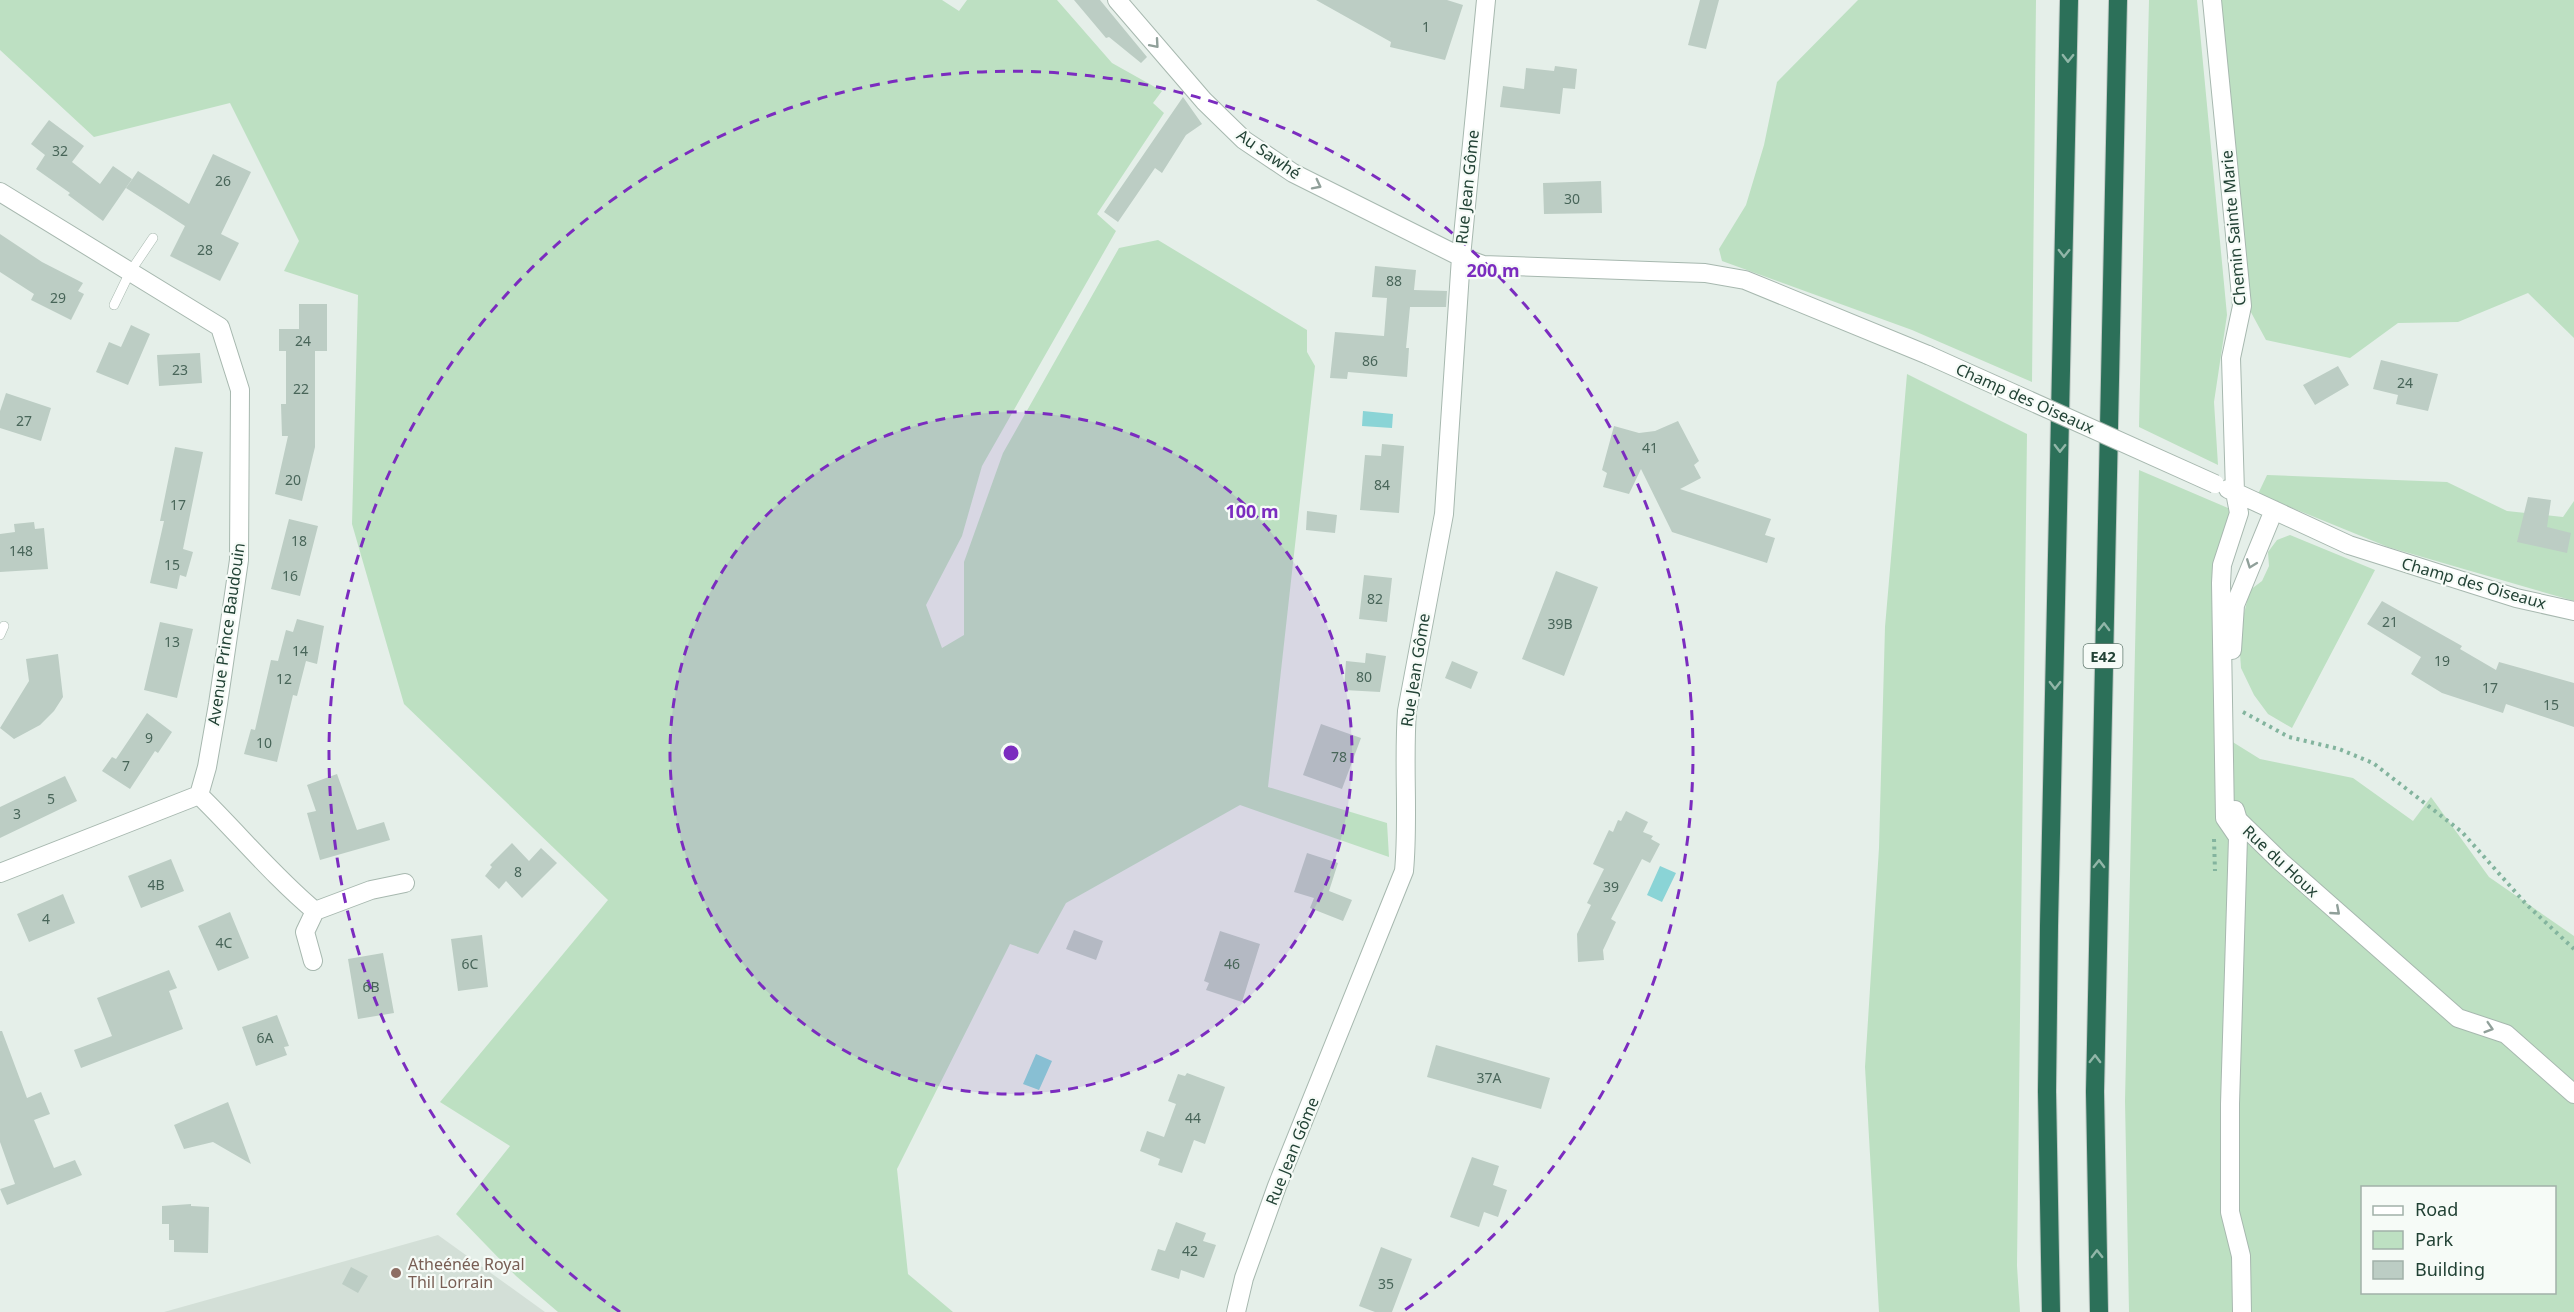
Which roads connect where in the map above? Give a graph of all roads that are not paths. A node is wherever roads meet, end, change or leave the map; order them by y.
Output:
1 (1117, 0) edge
2 (1486, 0) edge
3 (2069, 0) edge
4 (2118, 0) edge
5 (2212, 0) edge
6 (0, 192) edge
7 (153, 238) dead end
8 (1461, 257) junction
9 (130, 272) junction
10 (114, 305) dead end
11 (2235, 492) junction
12 (2274, 510) junction
13 (2574, 611) edge
14 (4, 626) dead end
15 (0, 636) edge
16 (199, 795) junction
17 (0, 873) edge
18 (405, 883) dead end
19 (315, 911) junction
20 (313, 961) dead end
21 (2574, 1094) edge
22 (1236, 1312) edge
23 (2051, 1312) edge
24 (2099, 1312) edge
25 (2242, 1312) edge

1 -> 8 street, Au Sawhé
2 - 8 street, Rue Jean Gôme
3 -> 23 highway
24 -> 4 highway, E42
5 - 11 street, Chemin Sainte Marie
6 - 9 street, Avenue Prince Baudouin
7 - 9 lane
8 - 11 street, Champ des Oiseaux, bridge
8 - 22 street, Rue Jean Gôme
9 - 10 lane
9 - 16 street, Avenue Prince Baudouin
11 - 12 street, Champ des Oiseaux
11 - 25 street, Chemin Sainte Marie
12 - 13 street, Champ des Oiseaux
12 -> 21 street, Rue du Houx
14 - 15 lane
16 - 17 street
16 - 19 street
18 - 19 street
19 - 20 street

